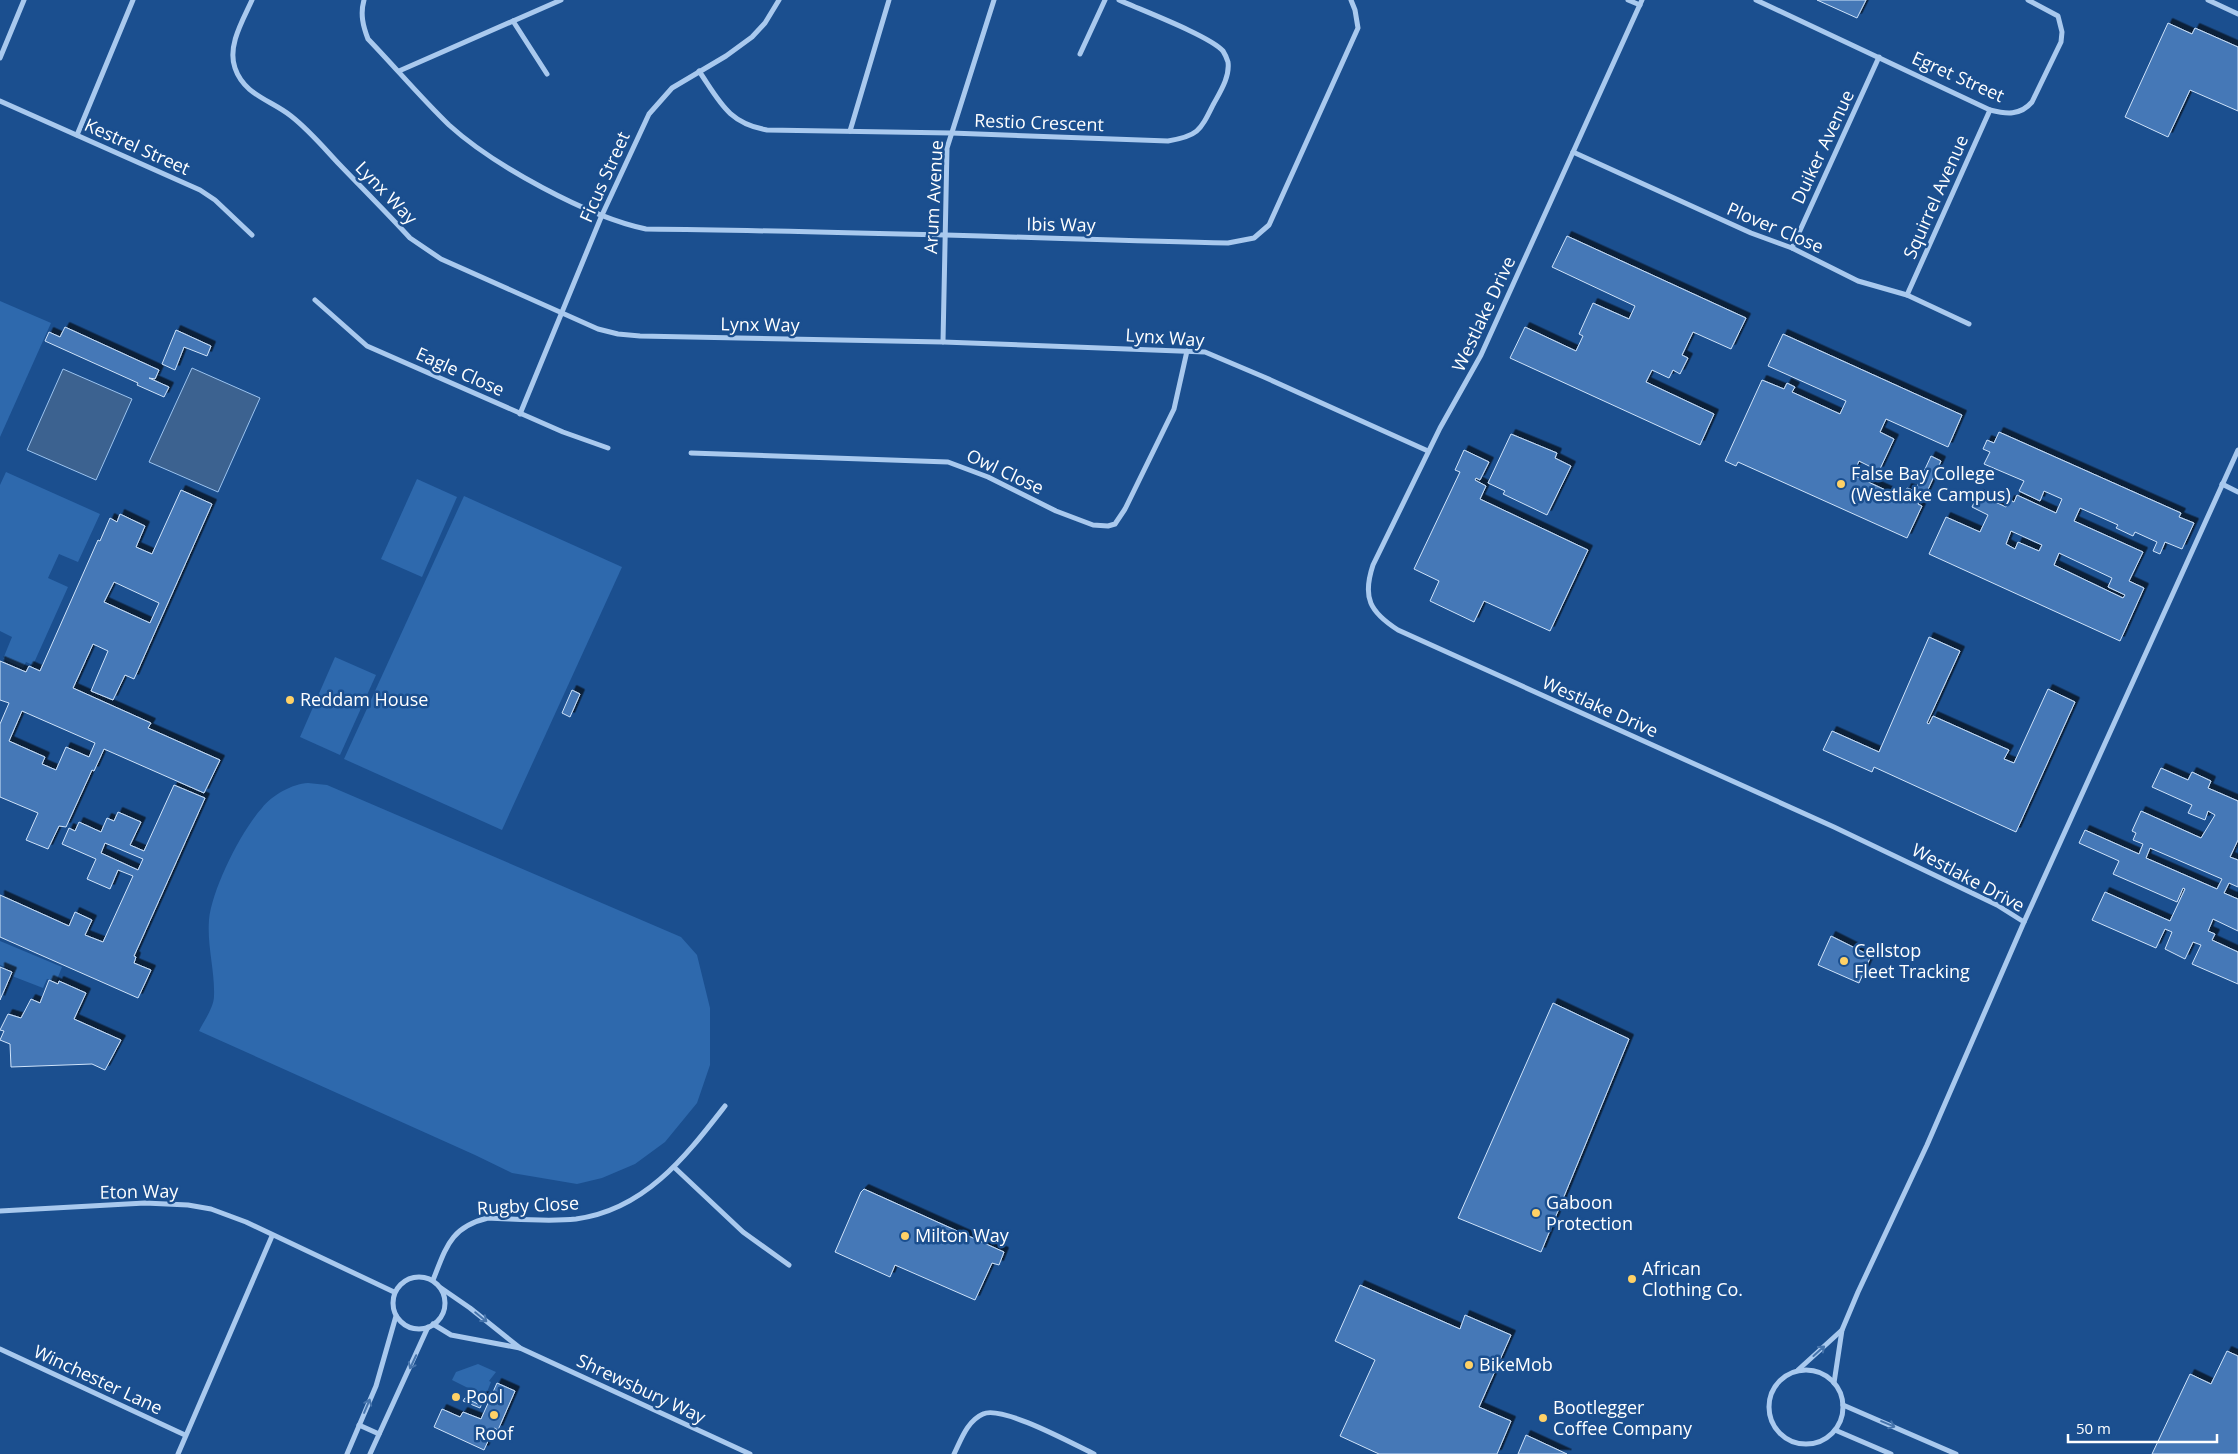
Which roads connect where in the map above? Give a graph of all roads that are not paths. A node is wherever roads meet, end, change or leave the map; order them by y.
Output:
1 (24, 0) edge
2 (133, 0) edge
3 (252, 0) edge
4 (364, 0) edge
5 (561, 0) edge
6 (779, 0) edge
7 (889, 0) edge
8 (994, 0) edge
9 (1105, 0) edge
10 (1120, 0) edge
11 (1351, 0) edge
12 (1628, 0) edge
13 (1756, 0) edge
14 (2028, 0) edge
15 (2208, 0) edge
16 (1641, 3) edge
17 (2238, 14) edge
18 (512, 21) junction
19 (1080, 54) dead end
20 (1879, 57) junction
21 (0, 58) edge
22 (399, 71) junction
23 (699, 72) junction
24 (548, 74) dead end
25 (0, 101) edge
26 (1990, 110) junction
27 (850, 131) junction
28 (951, 133) junction
29 (77, 135) junction
30 (1573, 152) junction
31 (602, 216) junction
32 (945, 234) junction
33 (252, 235) dead end
34 (1792, 248) junction
35 (1908, 295) junction
36 (315, 300) dead end
37 (562, 314) junction
38 (1969, 324) dead end
39 (942, 342) junction
40 (1186, 351) junction
41 (520, 414) junction
42 (608, 448) dead end
43 (2238, 450) edge
44 (1428, 452) junction
45 (692, 453) dead end
46 (2222, 484) junction
47 (2238, 492) edge
48 (2024, 922) junction
49 (726, 1106) dead end
50 (674, 1168) junction
51 (0, 1212) edge
52 (272, 1236) junction
53 (789, 1265) dead end
54 (433, 1280) junction
55 (441, 1288) junction
56 (394, 1292) junction
57 (396, 1316) junction
58 (431, 1326) junction
59 (1842, 1330) junction
60 (520, 1348) junction
61 (0, 1349) edge
62 (1797, 1371) junction
63 (1834, 1382) junction
64 (1843, 1405) junction
65 (359, 1426) junction
66 (1835, 1430) junction
67 (380, 1434) junction
68 (185, 1435) junction
69 (178, 1454) edge
70 (347, 1454) edge
71 (370, 1454) edge
72 (750, 1454) edge
73 (954, 1454) edge
74 (1094, 1454) edge
75 (1891, 1454) edge
76 (1956, 1454) edge

1 - 21 street
2 - 29 street
3 - 37 street, Lynx Way
4 - 22 street, Ibis Way
5 - 18 street
6 - 23 street, Ficus Street
7 - 27 street
8 - 28 street, Arum Avenue
9 - 19 street
10 - 28 street, Restio Crescent
11 - 32 street, Ibis Way
12 - 16 street
13 - 20 street, Egret Street
14 - 26 street, Egret Street
15 - 17 street
16 - 30 street, Westlake Drive
18 - 22 street
18 - 24 street
20 - 26 street, Egret Street
20 - 34 street, Duiker Avenue
22 - 31 street, Ibis Way
23 - 27 street, Restio Crescent
23 - 31 street, Ficus Street
25 - 29 street, Kestrel Street
26 - 35 street, Squirrel Avenue
27 - 28 street, Restio Crescent
28 - 32 street, Arum Avenue
29 - 33 street, Kestrel Street
30 - 34 street, Plover Close
30 - 44 street, Westlake Drive
31 - 32 street, Ibis Way
31 - 37 street, Ficus Street
32 - 39 street, Arum Avenue
34 - 35 street, Plover Close
35 - 38 street, Plover Close
36 - 41 street, Eagle Close
37 - 39 street, Lynx Way
37 - 41 street, Ficus Street
39 - 40 street, Lynx Way
40 - 44 street, Lynx Way
40 - 45 street, Owl Close
41 - 42 street, Eagle Close
43 - 46 street
44 - 48 street, Westlake Drive
46 - 47 street
46 - 48 street
48 - 59 street, Westlake Drive
49 - 50 street, Rugby Close
50 - 53 street
50 - 54 street, Rugby Close
51 - 52 street, Eton Way
52 - 56 street, Eton Way
52 - 68 street
54 - 55 street
54 - 56 street
55 - 58 street
55 -> 60 street
56 - 57 street
57 - 58 street
65 -> 57 street
58 - 60 street
58 -> 67 street
62 -> 59 street, Westlake Drive
59 - 63 street, Westlake Drive
60 - 72 street, Shrewsbury Way
61 - 68 street, Winchester Lane
62 - 63 street
62 - 66 street
63 - 64 street
64 - 66 street
64 -> 76 street
65 - 67 street
65 - 70 street
66 - 75 street
67 - 71 street
68 - 69 street
73 - 74 street

